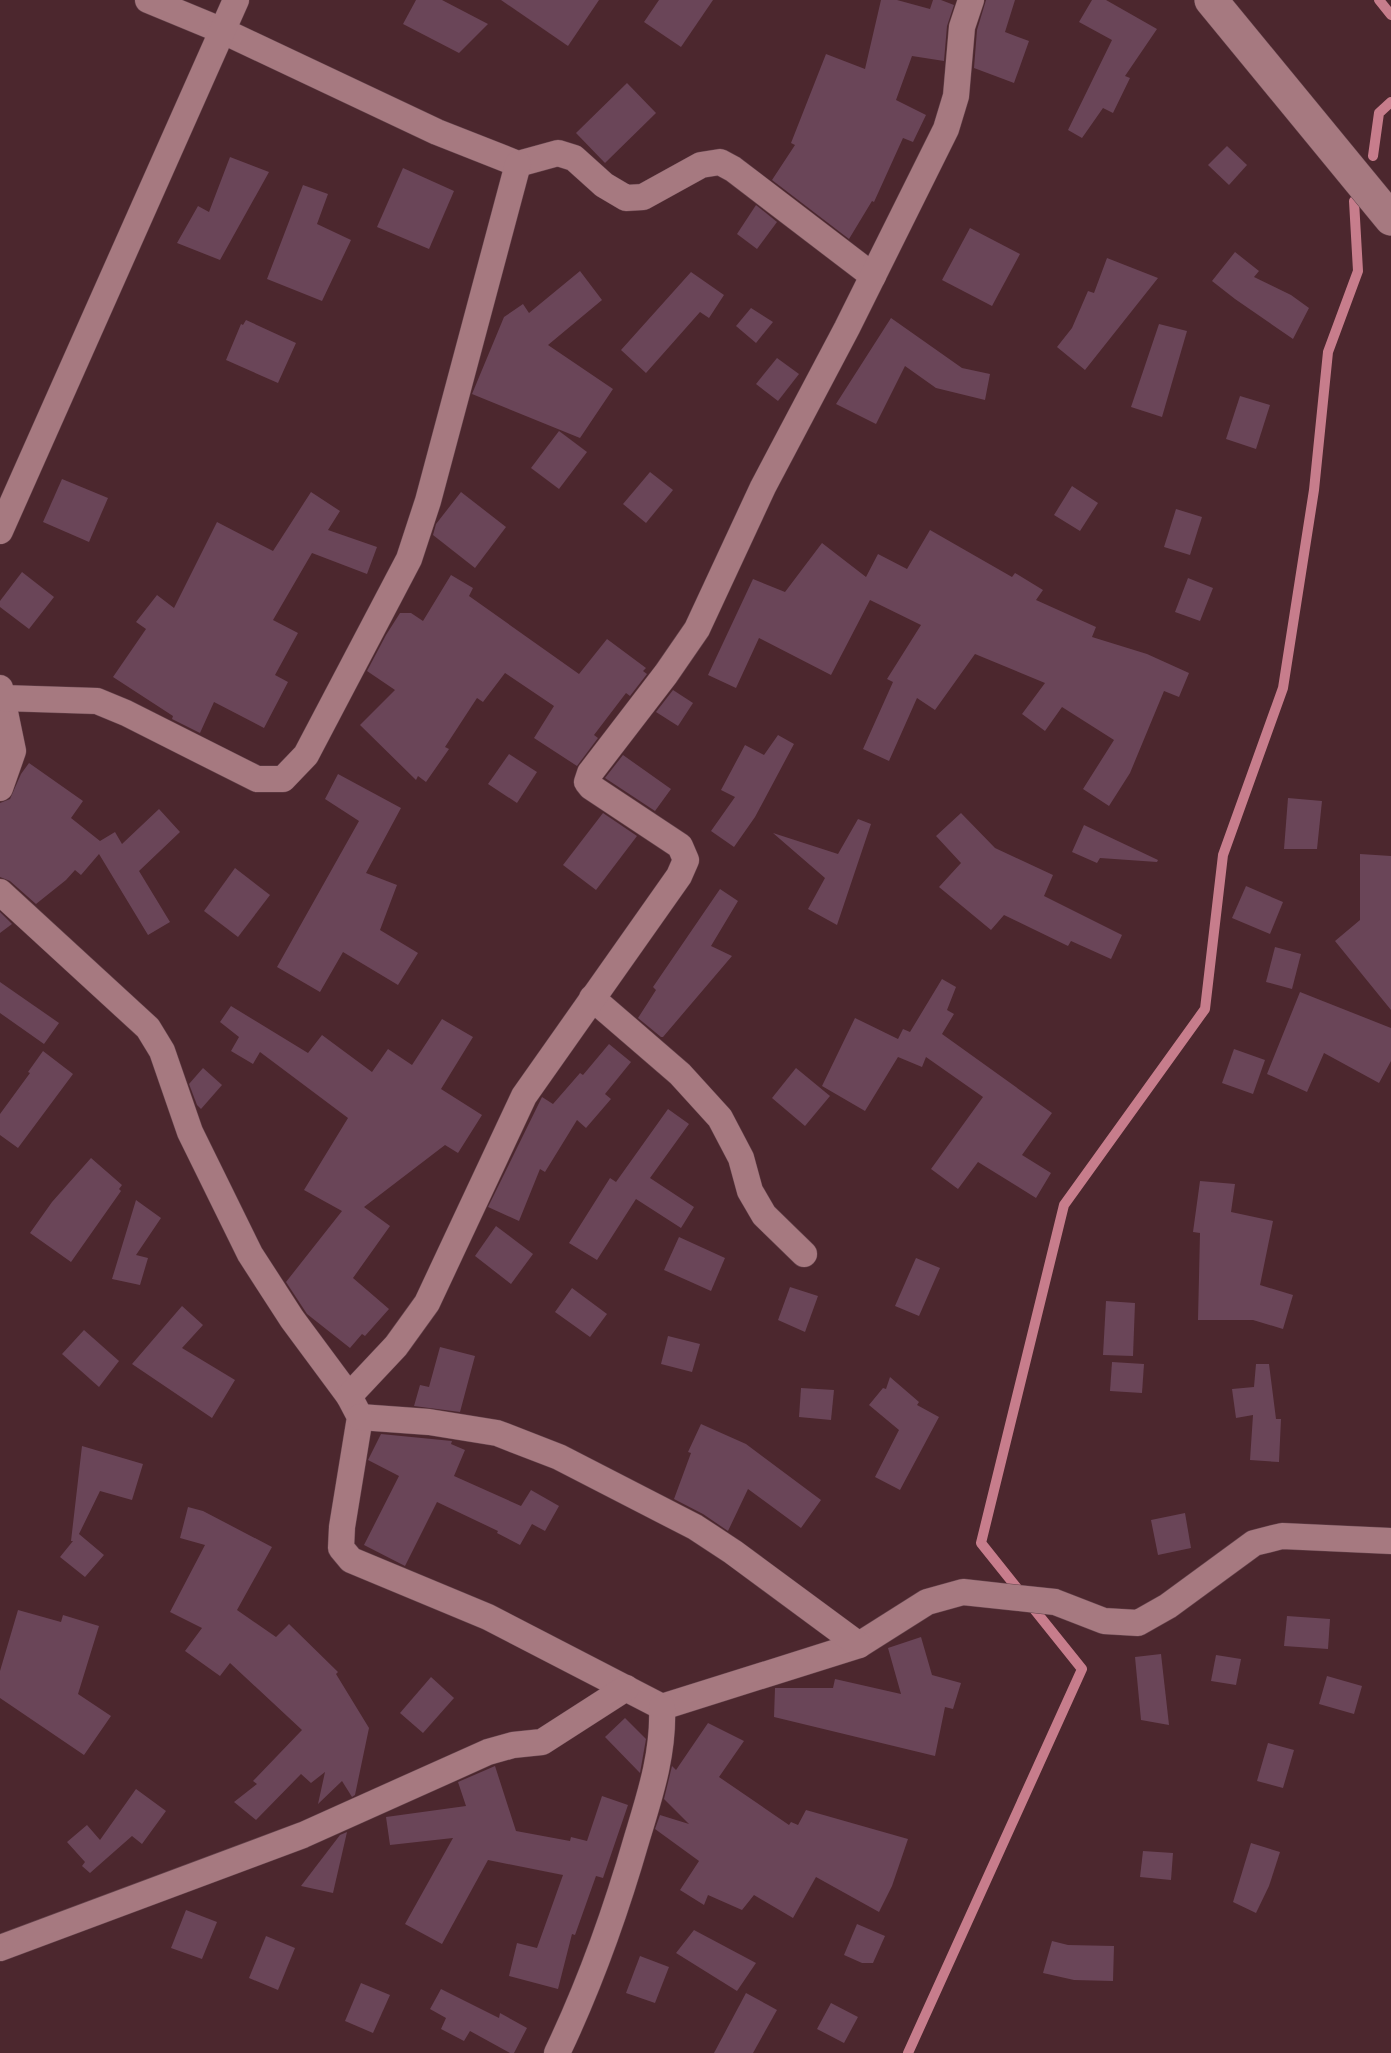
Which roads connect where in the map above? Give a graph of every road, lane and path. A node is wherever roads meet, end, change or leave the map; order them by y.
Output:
1 (148, 0) edge
2 (236, 0) edge
3 (971, 0) edge
4 (1211, 0) edge
5 (223, 31) junction
6 (518, 165) junction
7 (1391, 219) edge
8 (873, 276) junction
9 (0, 531) edge
10 (2, 693) edge
11 (0, 788) edge
12 (0, 892) edge
13 (592, 998) junction
14 (804, 1254) dead end
15 (355, 1406) junction
16 (1391, 1540) edge
17 (859, 1645) junction
18 (626, 1688) junction
19 (662, 1707) junction
20 (0, 1948) edge
21 (557, 2053) edge

1 - 5 street
2 - 5 street
3 - 8 street
4 - 7 street
5 - 6 street
5 - 9 street
6 - 8 street
6 - 10 street
8 - 13 street
10 - 11 street
12 - 15 street
13 - 14 street
13 - 15 street
15 - 17 street
15 - 18 street
16 - 17 street
17 - 19 street
18 - 19 street
18 - 20 street
19 - 21 street

